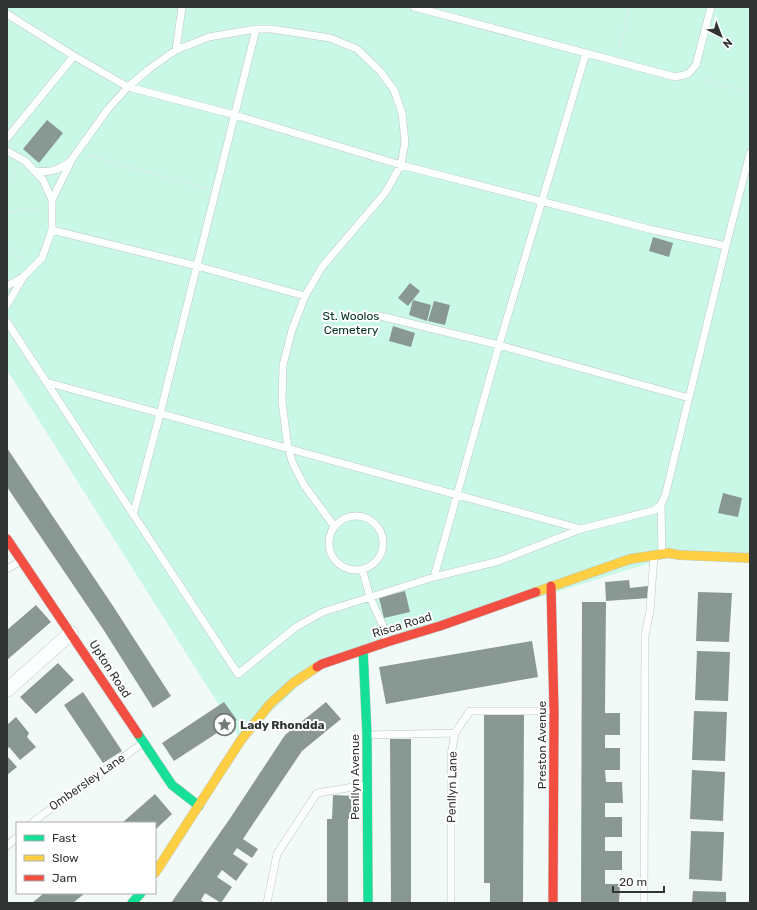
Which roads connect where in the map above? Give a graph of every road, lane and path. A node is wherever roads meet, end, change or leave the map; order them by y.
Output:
1 (182, 7) edge
2 (414, 7) edge
3 (630, 7) edge
4 (711, 7) edge
5 (7, 14) edge
6 (256, 29) junction
7 (176, 50) junction
8 (586, 53) junction
9 (74, 56) junction
10 (616, 62) junction
11 (688, 74) junction
12 (128, 87) junction
13 (750, 93) edge
14 (235, 115) junction
15 (7, 138) edge
16 (7, 151) edge
17 (750, 152) edge
18 (75, 156) junction
19 (401, 165) junction
20 (35, 171) junction
21 (216, 190) junction
22 (542, 201) junction
23 (52, 203) junction
24 (7, 212) edge
25 (52, 230) junction
26 (7, 246) edge
27 (726, 246) junction
28 (197, 266) junction
29 (32, 268) junction
30 (23, 277) junction
31 (7, 286) edge
32 (305, 296) junction
33 (7, 305) edge
34 (380, 316) dead end
35 (7, 322) edge
36 (499, 345) junction
37 (46, 382) junction
38 (689, 398) junction
39 (160, 414) junction
40 (288, 448) junction
41 (457, 495) junction
42 (661, 504) junction
43 (133, 515) junction
44 (334, 526) junction
45 (581, 529) junction
46 (7, 539) edge
47 (658, 555) junction
48 (750, 558) edge
49 (22, 561) junction
50 (7, 569) edge
51 (362, 569) junction
52 (434, 577) junction
53 (551, 586) junction
54 (370, 597) junction
55 (72, 632) junction
56 (387, 642) junction
57 (363, 650) junction
58 (7, 690) edge
59 (554, 711) junction
60 (455, 733) junction
61 (367, 735) junction
62 (144, 743) junction
63 (367, 785) junction
64 (199, 806) junction
65 (33, 822) edge
66 (16, 838) edge
67 (7, 846) edge
68 (156, 871) edge
69 (140, 894) edge
70 (132, 903) edge
71 (267, 903) edge
72 (368, 903) edge
73 (451, 903) edge
74 (552, 903) edge
75 (644, 903) edge

1 - 7 lane
2 - 8 lane
3 - 10 path
4 - 11 lane
5 - 9 lane
6 - 7 lane
6 - 14 lane
6 - 19 lane
7 - 12 lane
8 - 10 lane
8 - 22 lane
9 - 12 lane
9 - 15 lane
10 - 11 lane
11 - 13 path
12 - 14 lane
12 - 18 lane
14 - 19 lane
14 - 21 lane
16 - 20 lane
17 - 27 lane
18 - 20 lane
18 - 21 path
18 - 23 lane
19 - 22 lane
19 - 32 lane
20 - 23 lane
21 - 28 lane
22 - 27 lane
22 - 36 lane
23 - 24 path
23 - 25 lane
25 - 28 lane
25 - 29 lane
26 - 29 path
27 - 38 lane
28 - 32 lane
28 - 39 lane
29 - 30 lane
30 - 31 lane
30 - 33 lane
32 - 40 lane
34 - 36 lane
35 - 37 lane
36 - 38 lane
36 - 41 lane
37 - 39 lane
37 - 43 lane
38 - 42 lane
39 - 40 lane
39 - 43 lane
40 - 41 lane
40 - 44 lane
41 - 45 lane
41 - 52 lane
42 - 45 lane
42 - 47 lane
43 - 54 lane
44 - 51 lane
44 - 51 lane
45 - 52 lane
46 - 49 street, Upton Road
47 - 48 street, Risca Road
47 - 53 street, Risca Road
47 - 75 lane
49 - 50 lane
49 - 55 street, Upton Road
51 - 54 lane
52 - 54 lane
53 - 56 street, Risca Road
53 - 59 street, Preston Avenue
54 - 56 lane
55 - 58 street
55 - 62 street, Upton Road
56 - 57 street, Risca Road
57 - 61 street, Penllyn Avenue
57 - 64 street, Risca Road
59 - 60 lane, Penllyn Lane
59 - 74 street, Preston Avenue
60 - 61 lane
60 - 73 lane, Penllyn Lane
61 - 63 street, Penllyn Avenue
62 - 64 street, Upton Road
62 - 65 lane, Ombersley Lane
63 - 71 lane
63 - 72 street, Penllyn Avenue
64 - 68 street, Risca Road
66 - 67 lane
69 - 70 street

